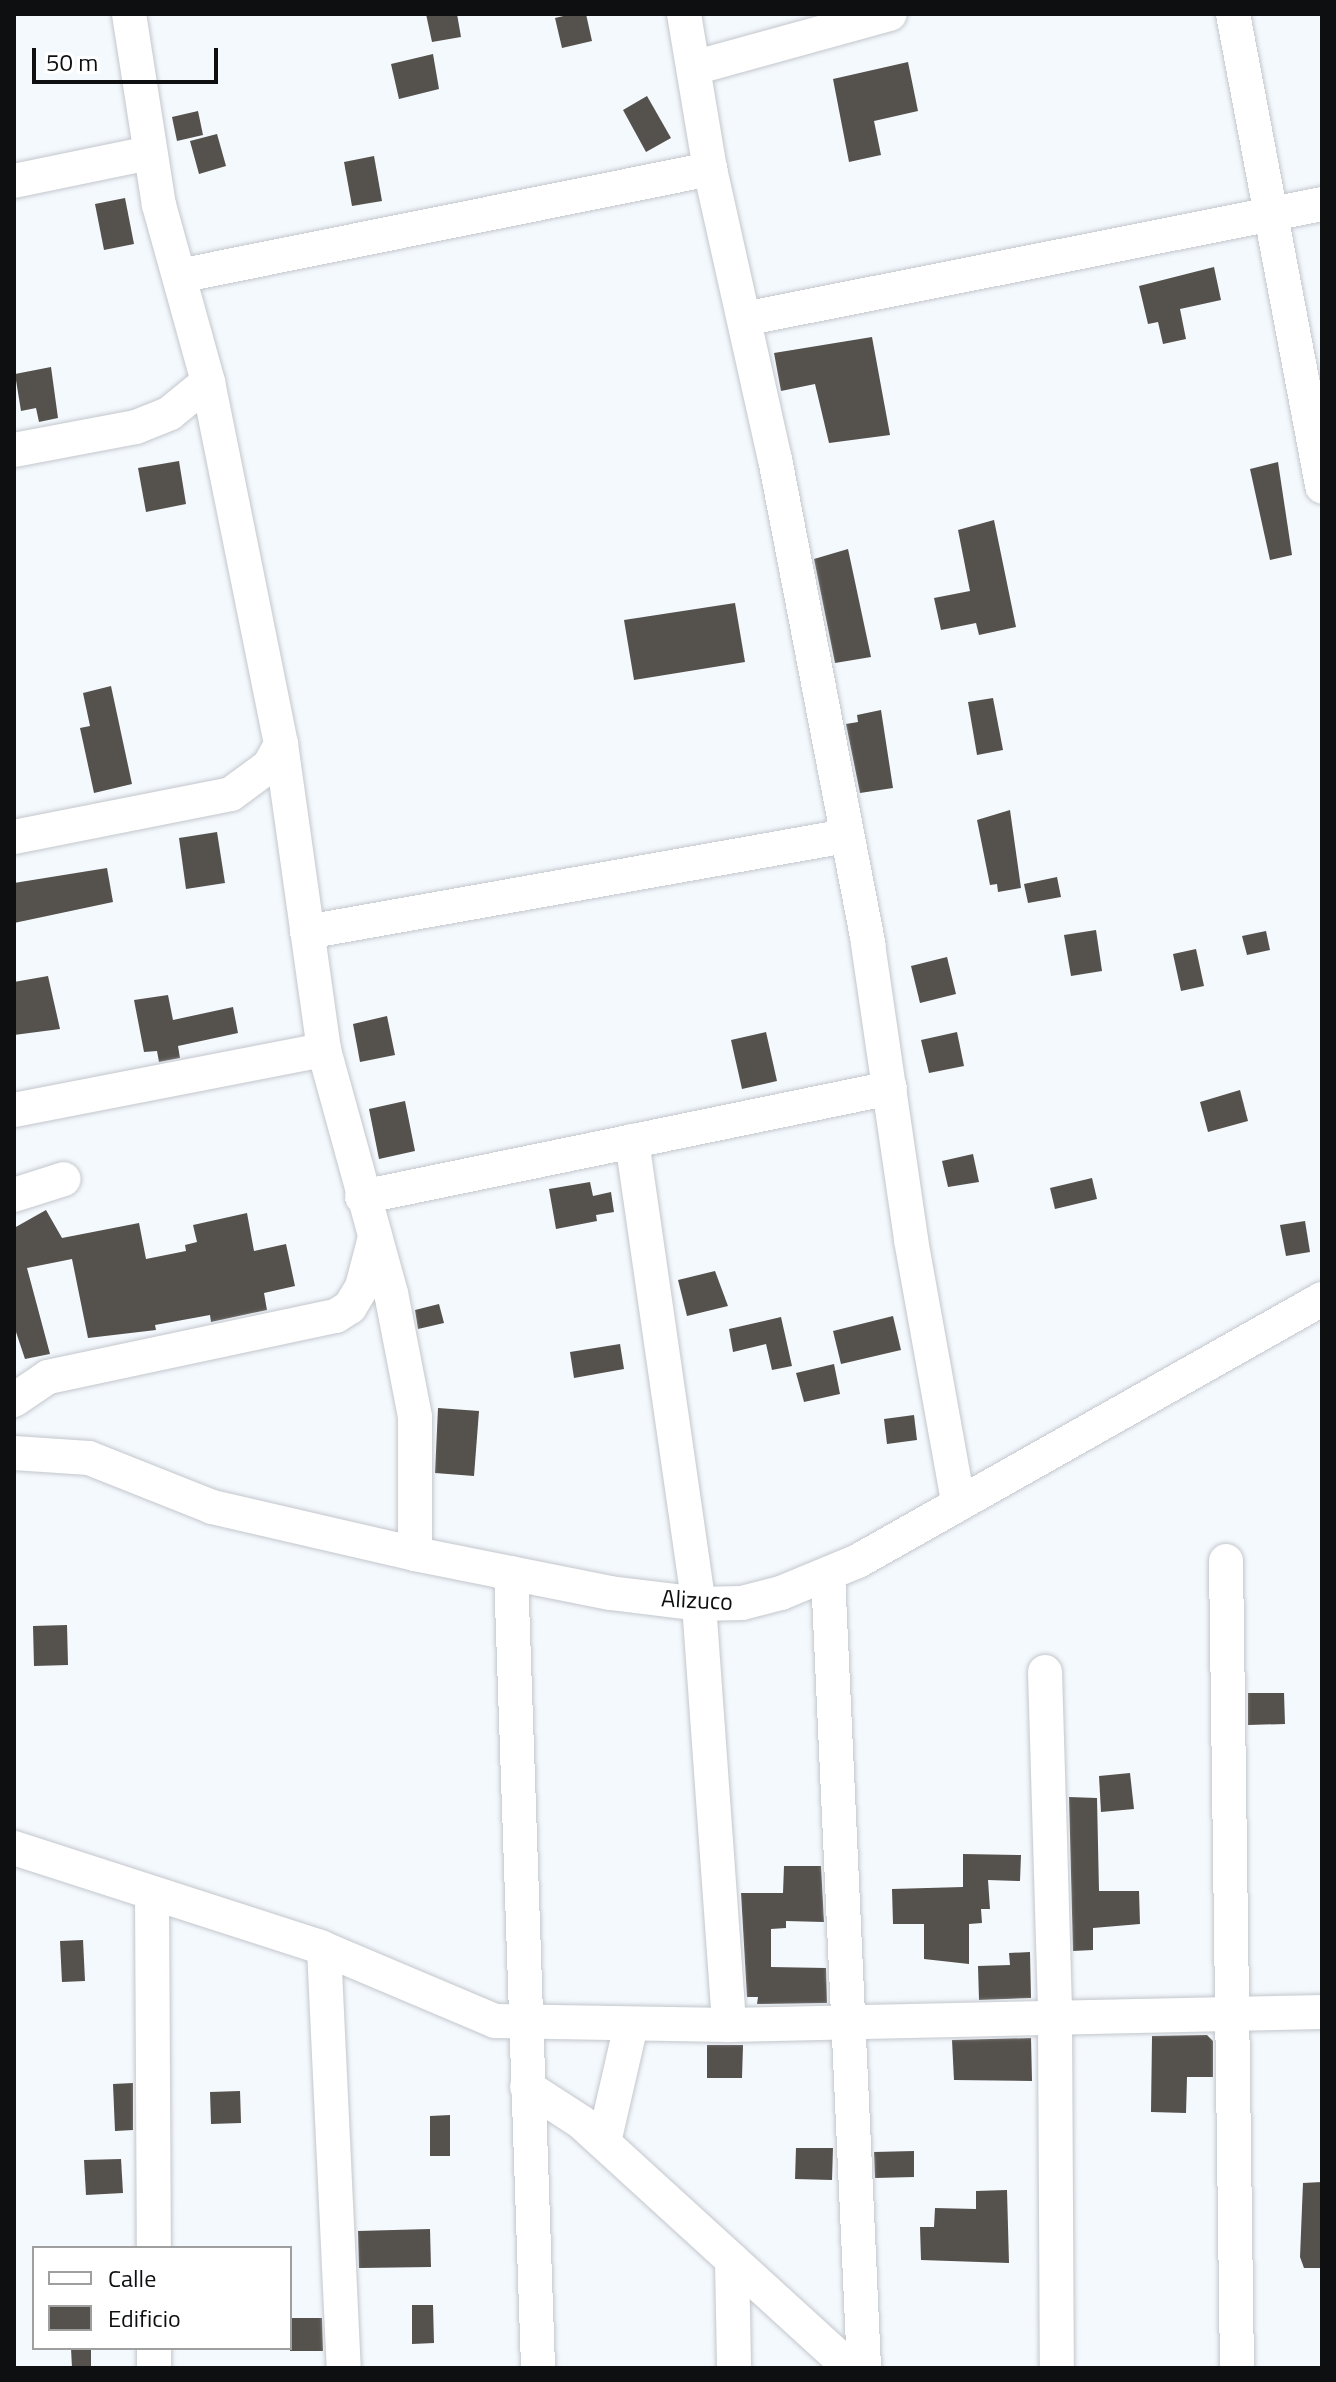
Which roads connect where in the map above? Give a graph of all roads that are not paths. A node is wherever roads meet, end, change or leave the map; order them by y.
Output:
1 (129, 14) edge
2 (684, 14) edge
3 (890, 14) edge
4 (1233, 14) edge
5 (697, 67) junction
6 (149, 153) junction
7 (710, 169) junction
8 (14, 181) edge
9 (1322, 204) edge
10 (1270, 213) junction
11 (179, 276) junction
12 (744, 319) junction
13 (208, 382) junction
14 (14, 450) edge
15 (1322, 487) edge
16 (281, 744) junction
17 (846, 836) junction
18 (14, 837) edge
19 (307, 932) junction
20 (324, 1050) junction
21 (890, 1088) junction
22 (14, 1110) edge
23 (632, 1141) junction
24 (64, 1179) dead end
25 (14, 1195) edge
26 (362, 1197) junction
27 (375, 1237) junction
28 (1322, 1299) edge
29 (14, 1400) edge
30 (14, 1453) edge
31 (958, 1501) junction
32 (415, 1554) junction
33 (1226, 1561) dead end
34 (511, 1573) junction
35 (828, 1574) junction
36 (699, 1604) junction
37 (1045, 1672) dead end
38 (14, 1848) edge
39 (152, 1893) junction
40 (324, 1949) junction
41 (1322, 2012) edge
42 (1055, 2017) junction
43 (1233, 2017) junction
44 (848, 2018) junction
45 (525, 2024) junction
46 (631, 2025) junction
47 (729, 2025) junction
48 (527, 2087) junction
49 (604, 2142) junction
50 (154, 2246) edge
51 (732, 2260) junction
52 (344, 2368) edge
53 (538, 2368) edge
54 (734, 2368) edge
55 (850, 2368) edge
56 (864, 2368) edge
57 (1057, 2368) edge
58 (1237, 2368) edge

1 - 6 street
2 - 5 street
3 - 5 street
4 - 10 street
5 - 7 street
6 - 8 street
6 - 11 street
7 - 11 street
7 - 12 street
9 - 10 street
10 - 12 street
10 - 15 street
11 - 13 street
12 - 17 street
13 - 14 street
13 - 16 street
16 - 18 street
16 - 19 street
17 - 19 street
17 - 21 street
19 - 20 street
20 - 22 street
20 - 26 street
21 - 23 street
21 - 31 street
23 - 26 street
23 - 36 street
24 - 25 street
26 - 27 street
27 - 29 street
27 - 32 street
28 - 31 street, Alizuco
30 - 32 street, Alizuco
31 - 35 street, Alizuco
32 - 34 street, Alizuco
33 - 43 street
34 - 36 street, Alizuco
34 - 45 street
35 - 36 street, Alizuco
35 - 44 street
36 - 47 street
37 - 42 street
38 - 39 street
39 - 40 street
39 - 50 street
40 - 45 street
40 - 52 street
41 - 43 street
42 - 43 street
42 - 44 street
42 - 57 street
43 - 58 street
44 - 47 street
44 - 56 street
45 - 46 street
45 - 48 street
46 - 47 street
46 - 49 street
48 - 49 street
48 - 53 street
49 - 51 street
51 - 54 street
51 - 55 street

